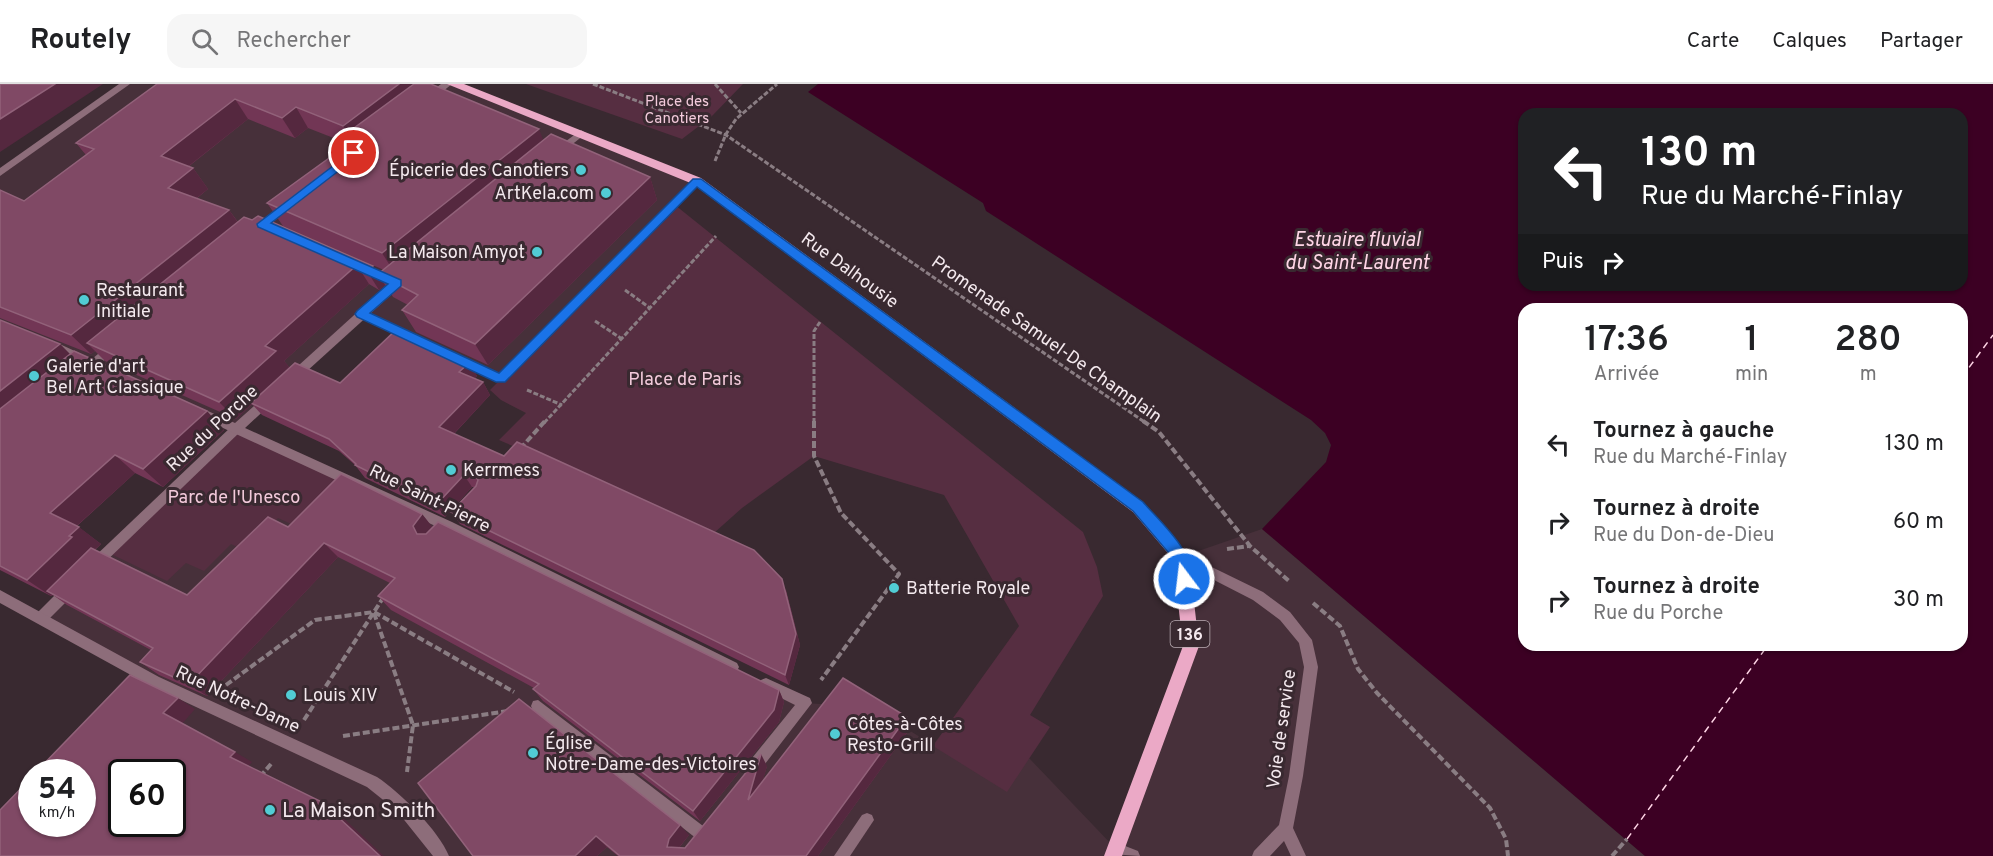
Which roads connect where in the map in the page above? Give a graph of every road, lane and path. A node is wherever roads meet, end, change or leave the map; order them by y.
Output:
1 (125, 84) edge
2 (447, 84) edge
3 (453, 84) edge
4 (592, 84) edge
5 (715, 84) edge
6 (777, 84) edge
7 (419, 105) edge
8 (741, 113) junction
9 (581, 133) junction
10 (726, 135) junction
11 (549, 158) edge
12 (0, 173) edge
13 (697, 181) junction
14 (300, 195) edge
15 (716, 236) dead end
16 (245, 239) edge
17 (397, 279) edge
18 (573, 307) junction
19 (361, 314) junction
20 (820, 322) dead end
21 (415, 339) edge
22 (622, 339) junction
23 (40, 340) edge
24 (120, 341) edge
25 (447, 354) edge
26 (94, 363) junction
27 (107, 369) edge
28 (75, 378) edge
29 (500, 379) junction
30 (562, 405) junction
31 (193, 409) edge
32 (236, 429) junction
33 (520, 449) edge
34 (1181, 557) junction
35 (1299, 590) dead end
36 (387, 592) edge
37 (0, 596) edge
38 (1307, 597) dead end
39 (374, 612) junction
40 (41, 618) junction
41 (805, 703) junction
42 (200, 704) junction
43 (538, 706) junction
44 (413, 725) junction
45 (288, 744) junction
46 (257, 781) edge
47 (741, 783) edge
48 (403, 807) junction
49 (867, 820) dead end
50 (1286, 830) junction
51 (1627, 840) dead end
52 (690, 849) edge
53 (1114, 852) edge
54 (442, 856) edge
55 (841, 856) edge
56 (1133, 856) edge
57 (1259, 856) edge
58 (1299, 856) edge
59 (1508, 856) edge
60 (1612, 856) edge

1 - 12 street
2 - 7 street
3 - 9 main road, Rue Dalhousie
4 - 10 path, Promenade Samuel-De Champlain
5 - 8 path
6 - 8 path
8 - 10 path
9 - 11 street
9 - 13 main road, Rue Dalhousie
10 - 35 path, Promenade Samuel-De Champlain
13 - 18 street
13 - 34 main road, Rue Dalhousie
14 - 16 street
15 - 22 path
17 - 19 street, Rue du Porche
18 - 22 path
18 - 29 street
19 - 21 street
19 - 32 street, Rue du Porche
20 - 41 path
22 - 30 path
23 - 26 street
24 - 26 street
25 - 29 street
26 - 27 street
26 - 28 street
29 - 30 path
30 - 33 path
31 - 32 street, Rue Saint-Pierre
32 - 40 street, Rue du Porche
32 - 41 street, Rue Saint-Pierre
34 - 50 street, Voie de service
34 - 53 main road, 136
36 - 39 path
37 - 40 street, Rue Notre-Dame
38 - 59 path
39 - 42 path
39 - 43 path
39 - 44 path
39 - 45 path
40 - 42 street, Rue Notre-Dame
41 - 47 street
42 - 45 street, Rue Notre-Dame
43 - 44 path
43 - 52 street
44 - 45 path
44 - 48 path
45 - 46 path
45 - 48 street, Rue Notre-Dame
48 - 54 street, Rue Notre-Dame
49 - 55 street
50 - 57 street
50 - 58 street
51 - 60 path
53 - 56 street

